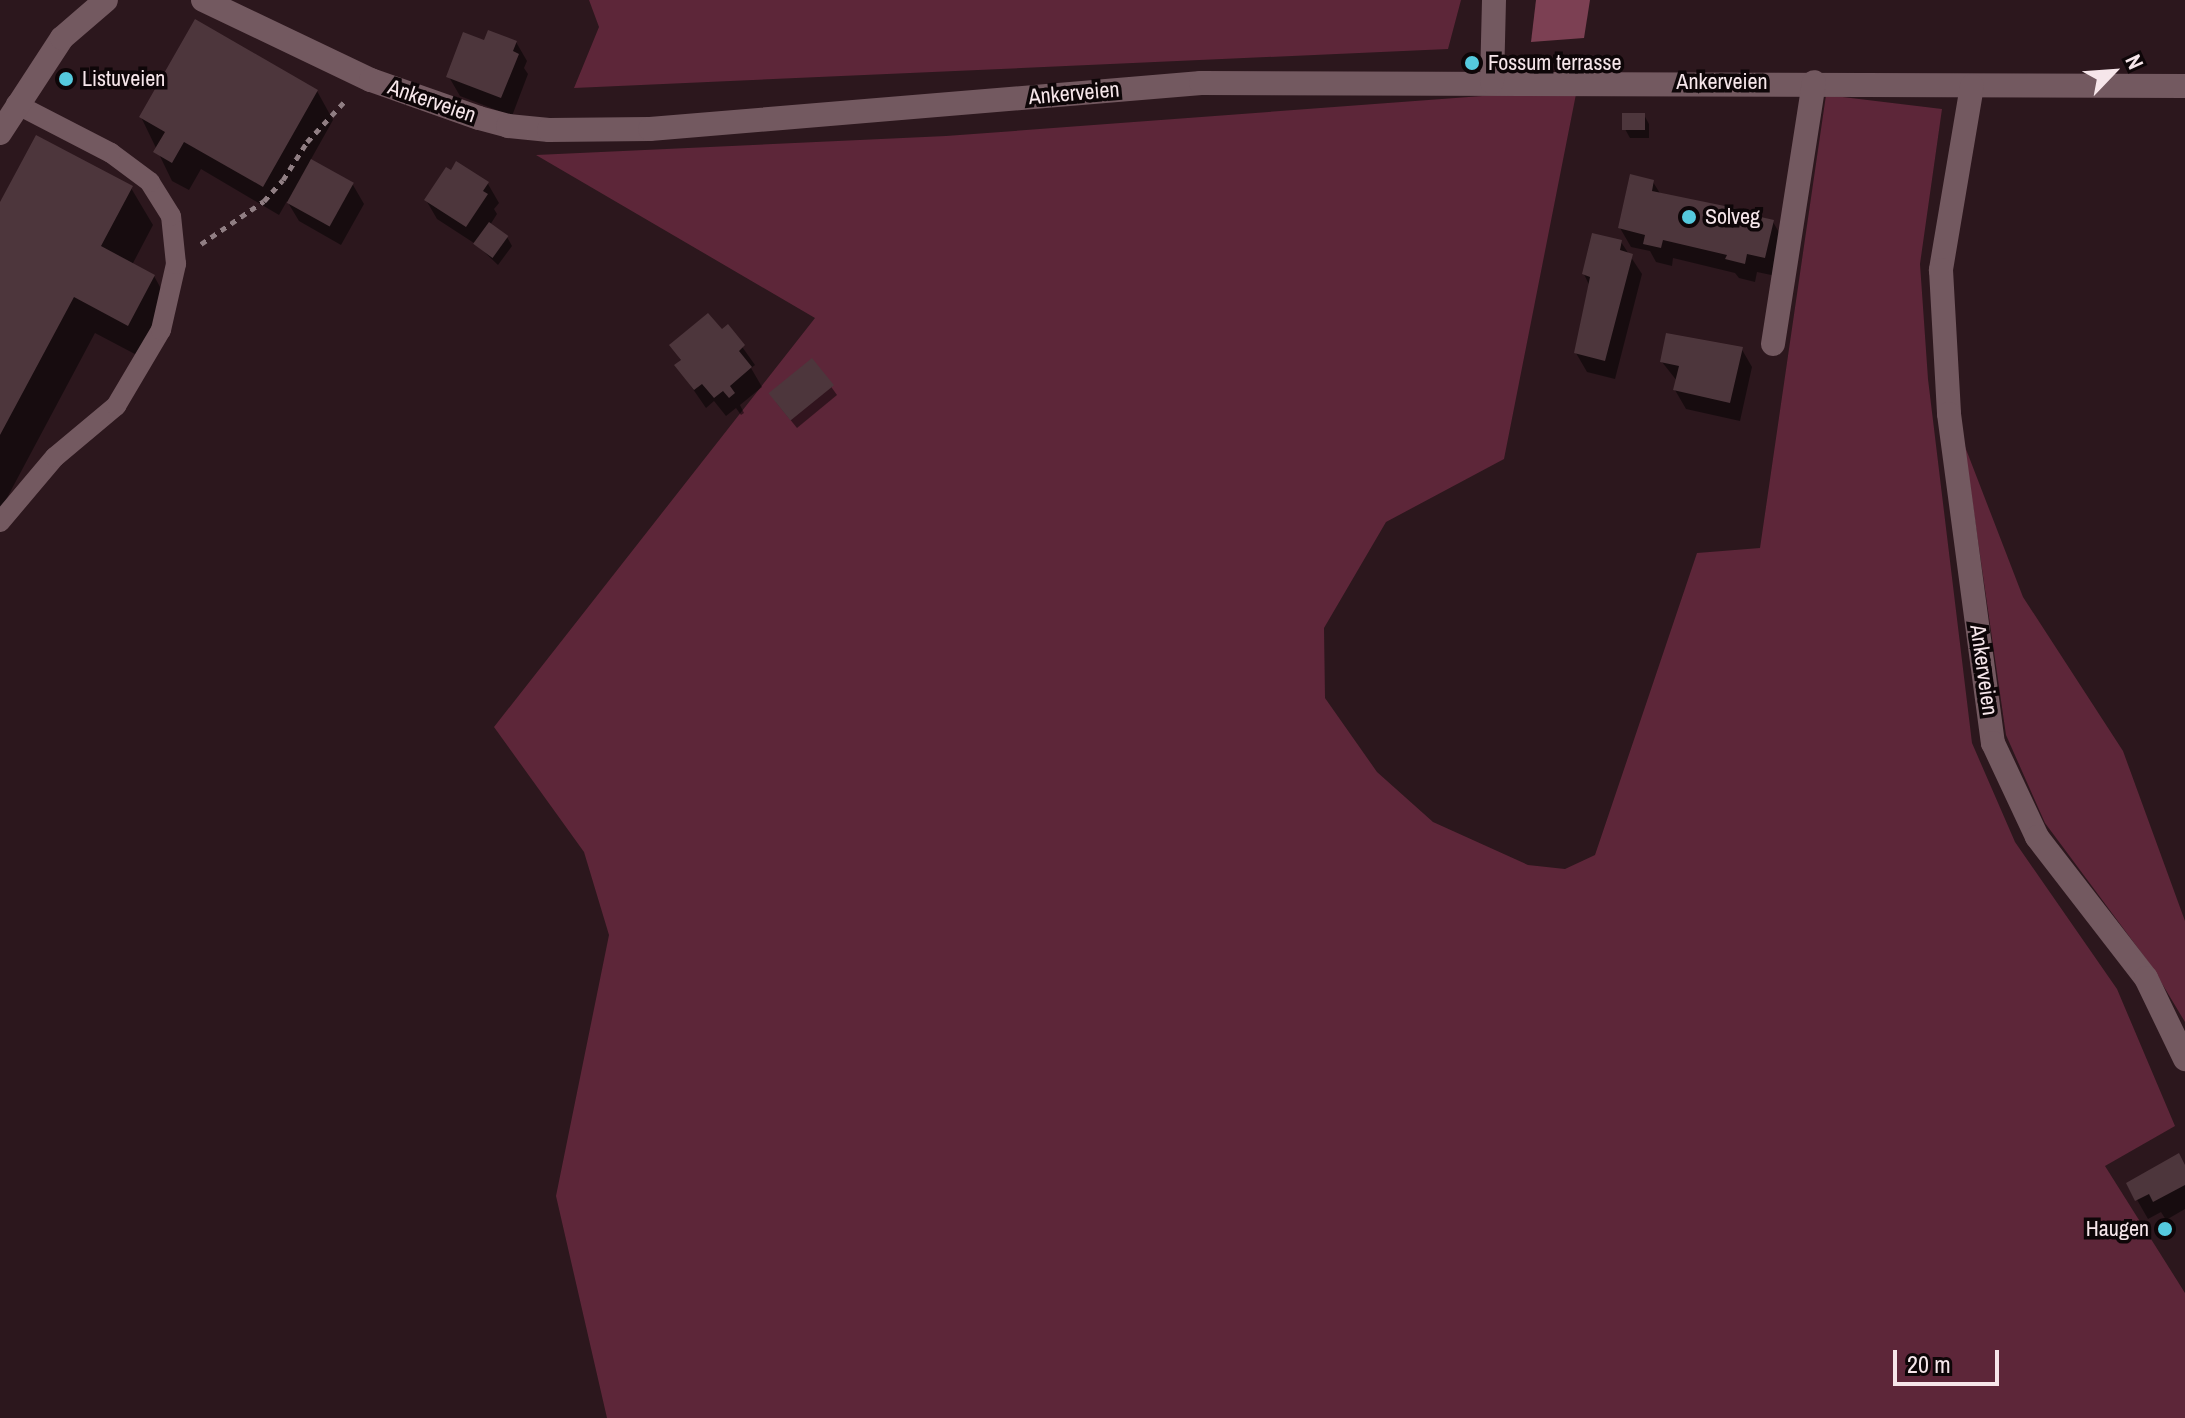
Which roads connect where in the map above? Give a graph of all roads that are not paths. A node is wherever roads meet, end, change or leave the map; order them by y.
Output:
1 (106, 0) edge
2 (203, 0) edge
3 (1494, 0) edge
4 (1492, 82) junction
5 (1814, 82) junction
6 (1972, 86) junction
7 (2185, 86) edge
8 (16, 104) junction
9 (0, 133) edge
10 (1773, 344) dead end
11 (0, 522) edge
12 (2185, 1059) edge

1 - 8 street
2 - 4 street, Ankerveien
3 - 4 street
4 - 5 street, Ankerveien
5 - 6 street, Ankerveien
5 - 10 street
6 - 7 street, Ankerveien
6 - 12 street, Ankerveien
8 - 9 street
8 - 11 lane

